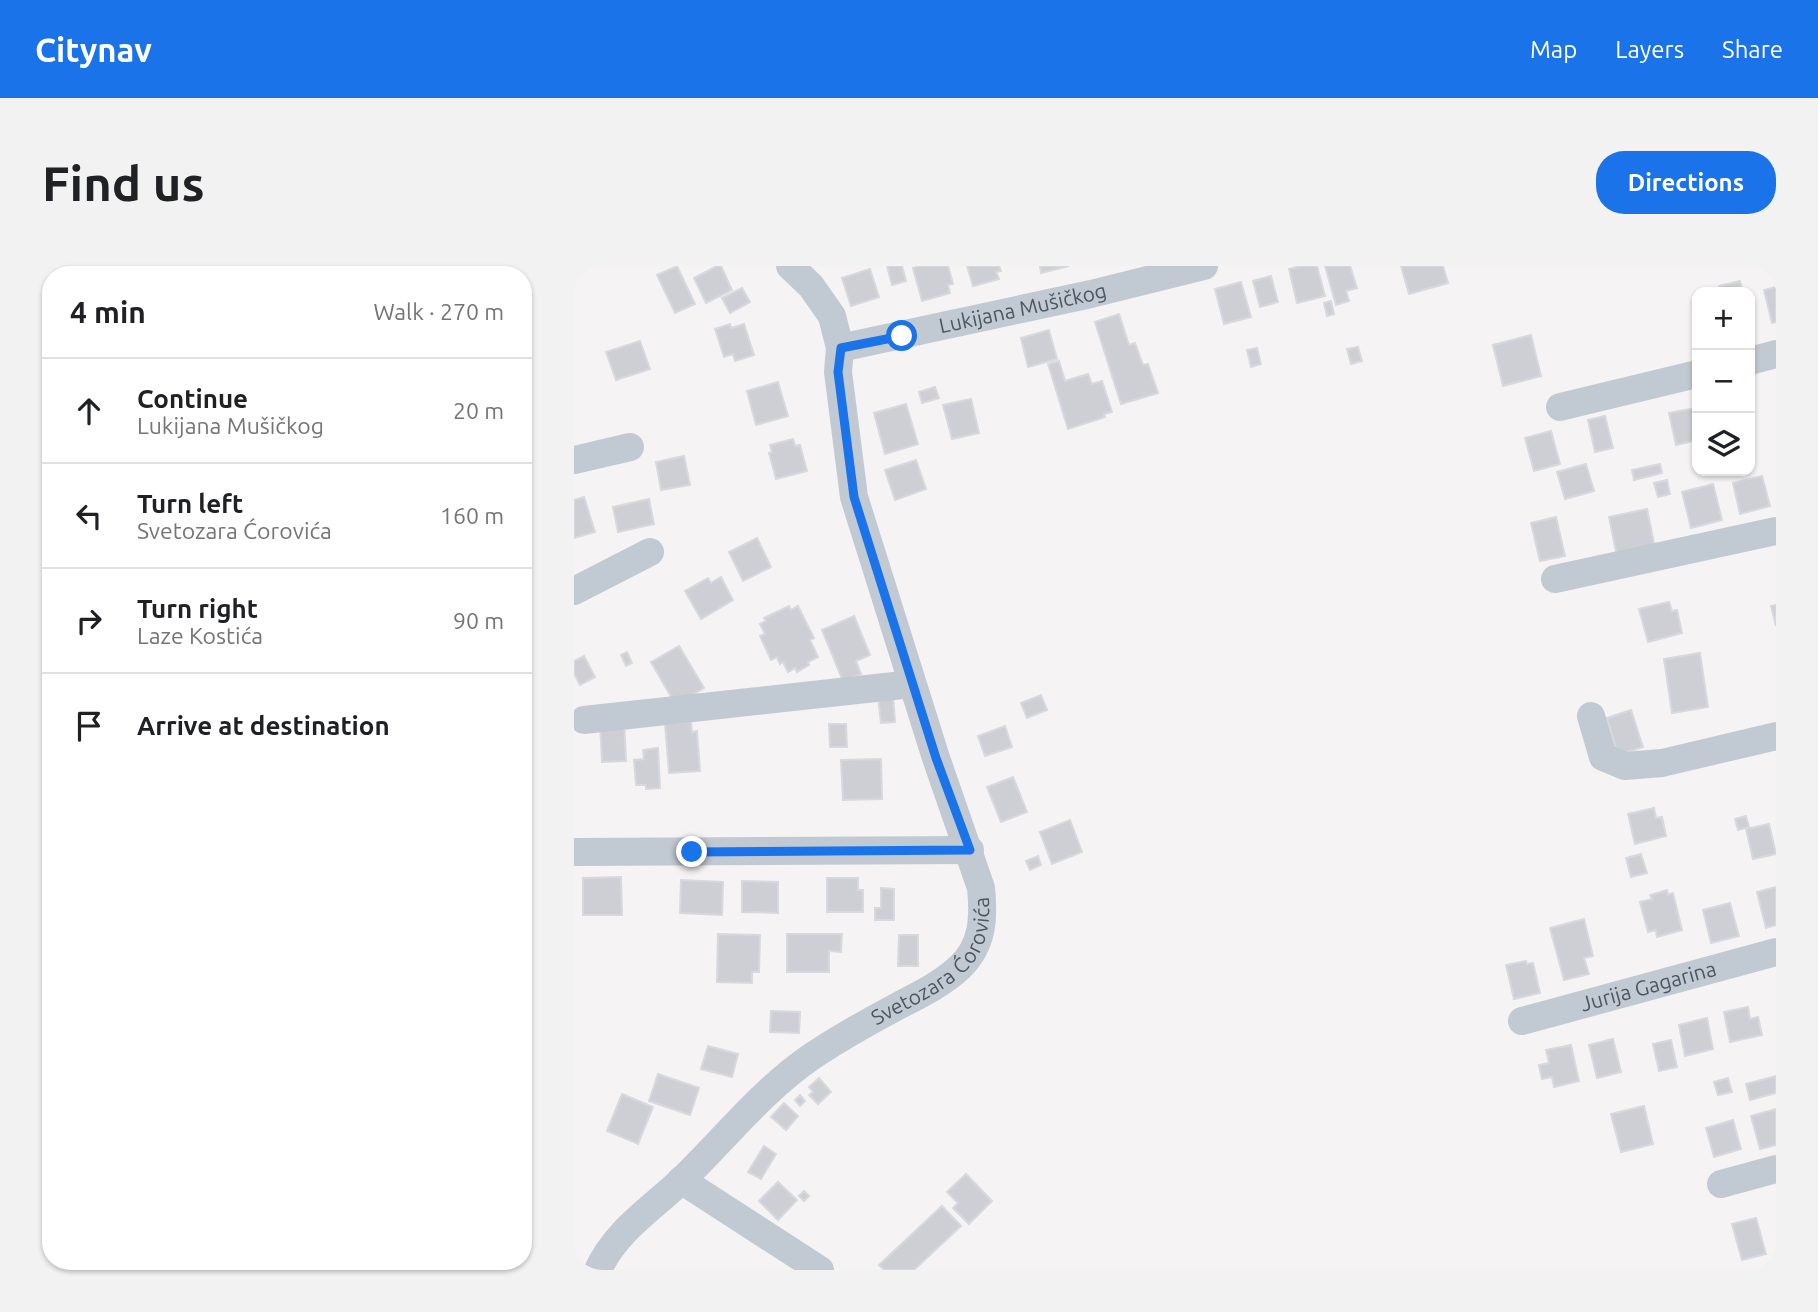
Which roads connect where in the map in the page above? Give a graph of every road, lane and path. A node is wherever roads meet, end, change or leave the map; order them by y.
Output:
1 (790, 266) edge
2 (1204, 266) edge
3 (841, 348) junction
4 (1776, 354) edge
5 (1755, 359) edge
6 (1692, 375) edge
7 (1560, 407) dead end
8 (630, 447) dead end
9 (574, 460) edge
10 (1776, 531) edge
11 (650, 552) dead end
12 (1555, 579) dead end
13 (574, 591) edge
14 (912, 684) junction
15 (1591, 716) dead end
16 (584, 720) dead end
17 (1776, 736) edge
18 (970, 850) junction
19 (574, 852) edge
20 (1776, 952) edge
21 (1522, 1021) dead end
22 (1776, 1169) edge
23 (681, 1180) junction
24 (1721, 1184) dead end
25 (598, 1270) edge
26 (820, 1270) edge

1 - 3 street, Svetozara Ćorovića
2 - 3 street, Lukijana Mušičkog
3 - 14 street, Svetozara Ćorovića
4 - 5 street
6 - 7 street
8 - 9 street
10 - 12 street
11 - 13 street
14 - 16 street
14 - 18 street, Svetozara Ćorovića
15 - 17 street
18 - 19 street
18 - 23 street, Svetozara Ćorovića
20 - 21 street, Jurija Gagarina
22 - 24 street
23 - 25 street, Svetozara Ćorovića
23 - 26 street

